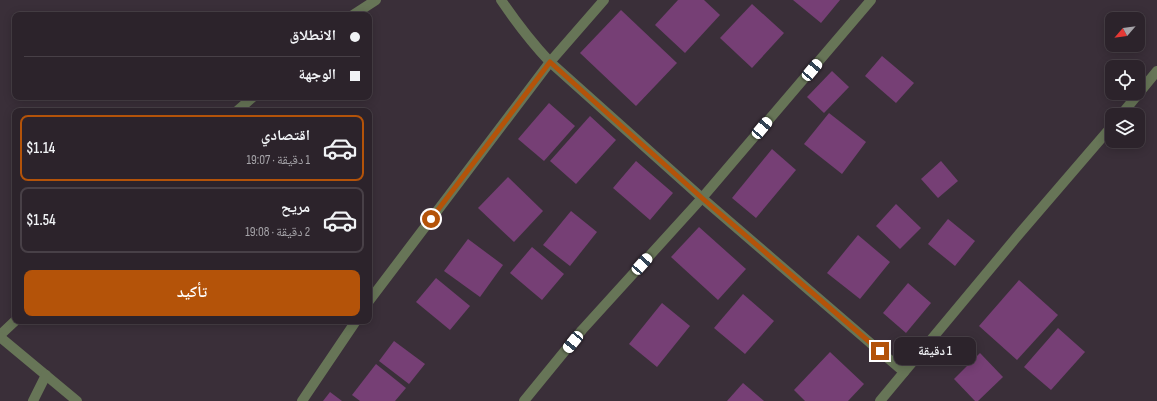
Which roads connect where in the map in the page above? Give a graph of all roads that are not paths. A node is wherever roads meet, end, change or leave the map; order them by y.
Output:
1 (376, 0) edge
2 (501, 0) edge
3 (604, 0) edge
4 (871, 0) edge
5 (358, 12) edge
6 (550, 62) junction
7 (1157, 71) edge
8 (250, 100) edge
9 (240, 108) edge
10 (1127, 108) edge
11 (1105, 134) edge
12 (702, 198) junction
13 (372, 297) edge
14 (12, 324) edge
15 (354, 324) edge
16 (0, 336) edge
17 (904, 372) junction
18 (46, 375) junction
19 (33, 401) edge
20 (77, 401) edge
21 (302, 401) edge
22 (524, 401) edge
23 (880, 401) edge

1 - 5 street
2 - 6 street
3 - 6 street
4 - 12 street
6 - 12 street
6 - 13 street
7 - 10 street
8 - 9 street
11 - 17 street
12 - 17 street
12 - 22 street
14 - 16 street
15 - 21 street
16 - 18 street
17 - 23 street
18 - 19 street
18 - 20 street

